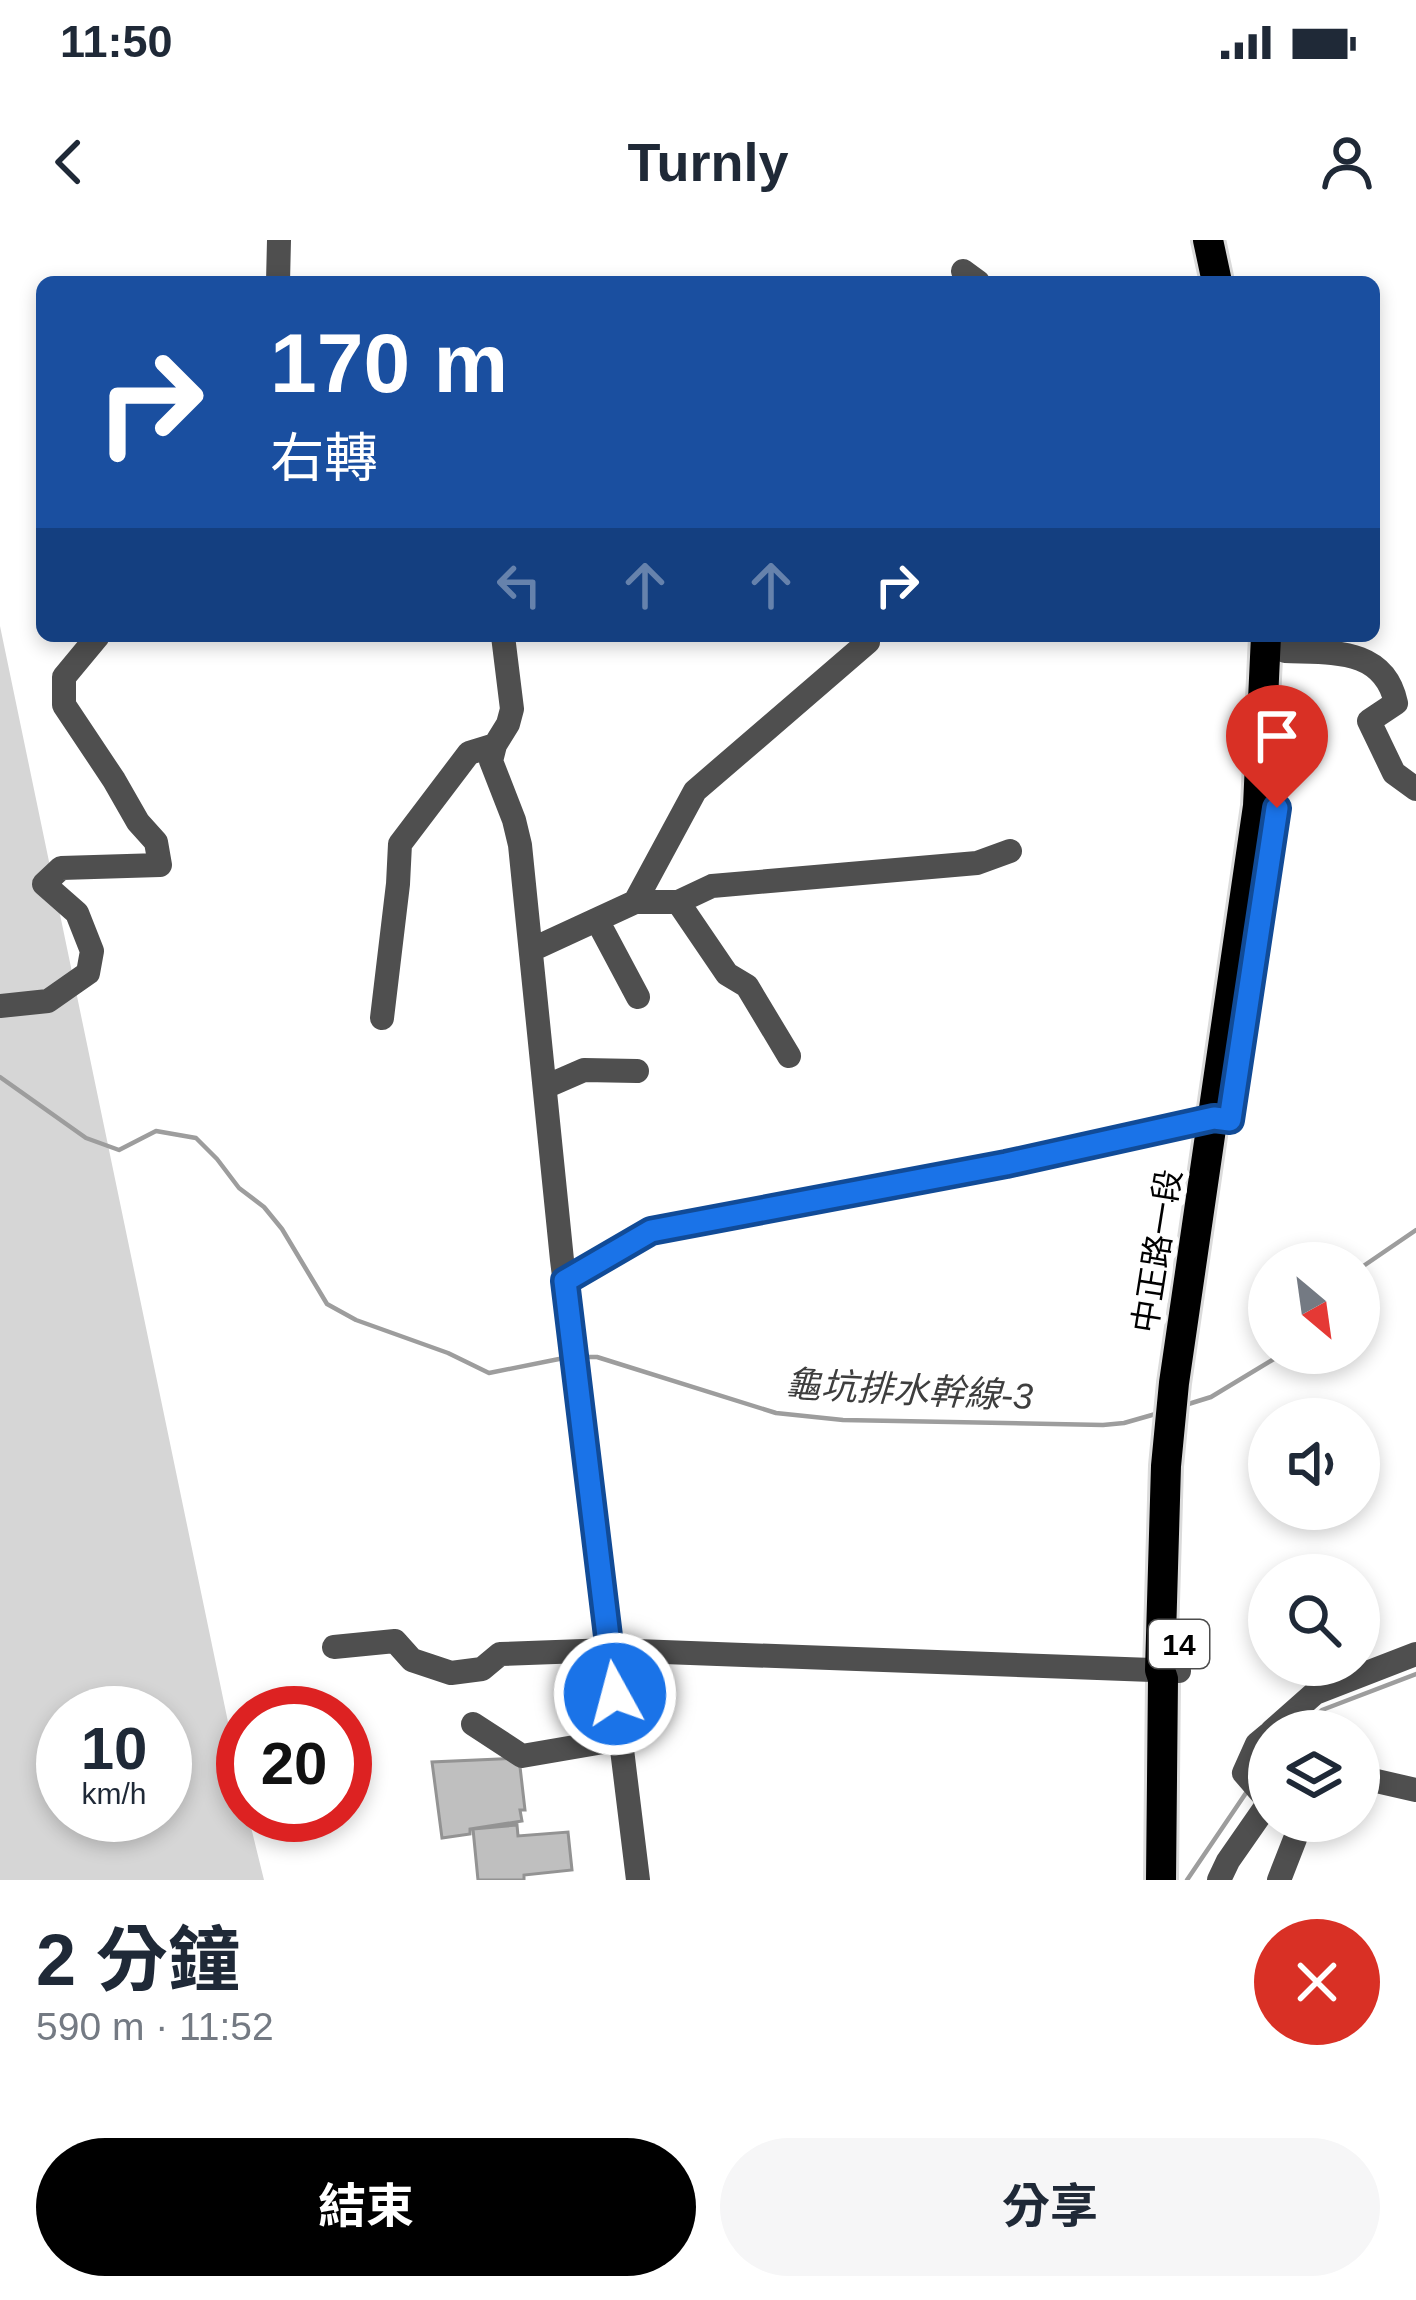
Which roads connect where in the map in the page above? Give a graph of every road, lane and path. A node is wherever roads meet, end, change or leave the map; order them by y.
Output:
1 (279, 240) edge
2 (1208, 240) edge
3 (1226, 240) edge
4 (278, 276) edge
5 (1215, 276) edge
6 (1233, 276) edge
7 (93, 642) edge
8 (504, 642) edge
9 (868, 642) edge
10 (1279, 642) edge
11 (1285, 642) edge
12 (496, 745) junction
13 (1416, 789) edge
14 (1010, 851) dead end
15 (635, 902) junction
16 (678, 902) junction
17 (596, 920) junction
18 (531, 950) junction
19 (638, 997) dead end
20 (0, 1006) edge
21 (382, 1018) dead end
22 (789, 1056) dead end
23 (637, 1071) dead end
24 (544, 1087) junction
25 (1222, 1119) junction
26 (565, 1281) junction
27 (334, 1647) dead end
28 (610, 1650) junction
29 (1416, 1654) edge
30 (1170, 1671) junction
31 (1295, 1710) edge
32 (473, 1724) dead end
33 (621, 1739) junction
34 (1380, 1782) edge
35 (1416, 1790) edge
36 (1248, 1831) edge
37 (1293, 1842) edge
38 (1170, 1878) edge
39 (638, 1880) edge
40 (1220, 1880) edge
41 (1279, 1880) edge

1 - 4 lane
2 - 5 main road
3 - 6 main road
7 - 20 lane
8 - 12 lane
9 - 15 lane
10 - 25 main road, 中正路一段 / 14
11 - 13 lane
12 - 18 lane
12 - 21 lane
14 - 16 lane
15 - 16 lane
15 - 17 lane
16 - 22 lane
17 - 18 lane
17 - 19 lane
18 - 24 lane
23 - 24 lane
24 - 26 lane
25 - 26 lane
25 - 30 main road, 中正路一段 / 14
26 - 28 lane
27 - 28 lane
28 - 30 lane
28 - 33 lane
29 - 31 lane
30 - 38 main road, 中正路一段 / 14
32 - 33 lane
33 - 39 lane
34 - 35 lane
36 - 40 lane
37 - 41 lane

